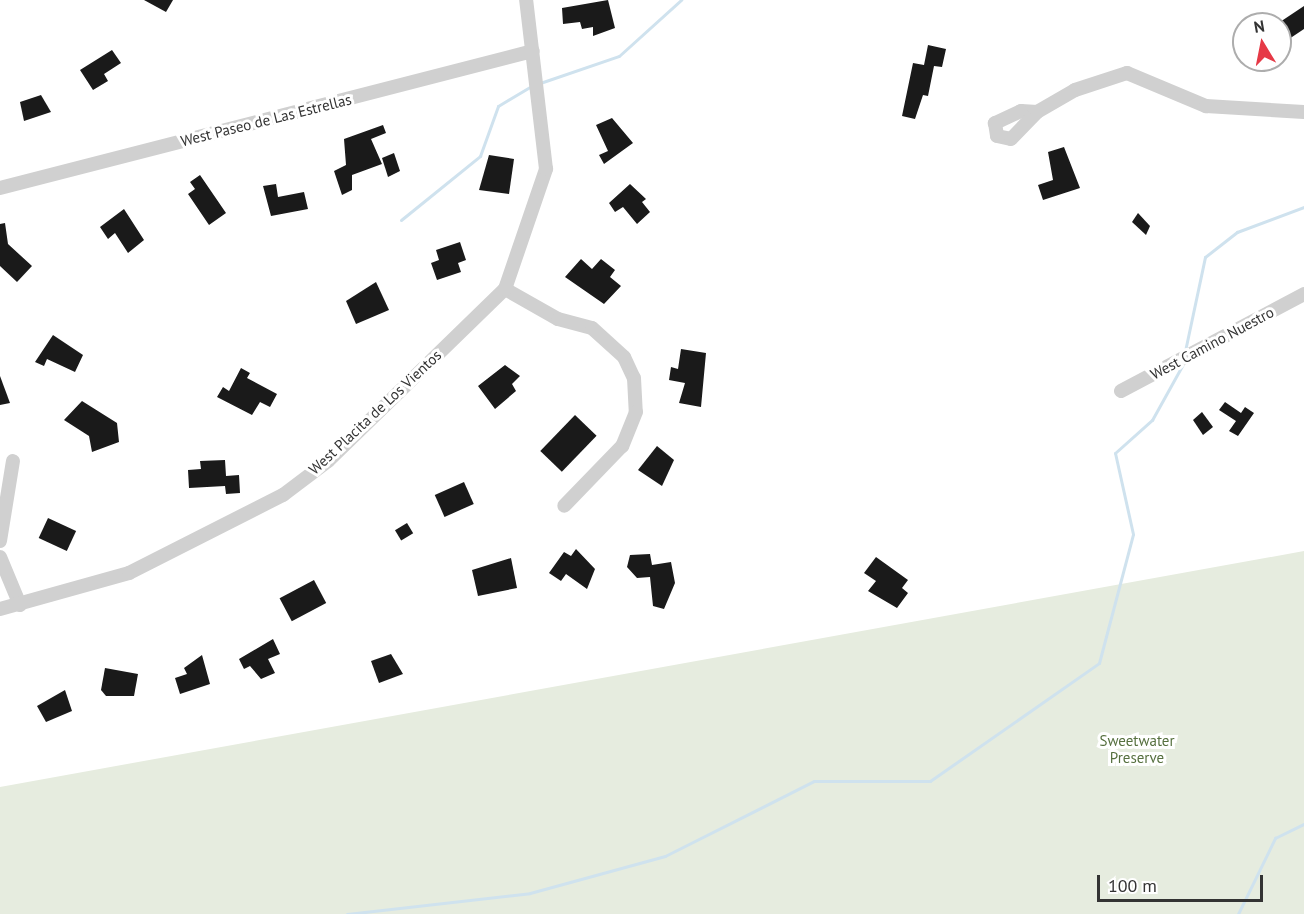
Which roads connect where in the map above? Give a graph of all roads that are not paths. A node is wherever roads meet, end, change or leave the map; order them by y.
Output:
1 (526, 0) edge
2 (533, 51) junction
3 (1037, 112) dead end
4 (1304, 112) edge
5 (0, 188) edge
6 (505, 289) junction
7 (1304, 294) edge
8 (1120, 391) dead end
9 (13, 461) dead end
10 (564, 506) dead end
11 (0, 541) edge
12 (0, 557) edge
13 (20, 605) junction
14 (0, 609) edge

1 - 2 street
2 - 5 street, West Paseo de Las Estrellas
2 - 6 street
3 - 4 street
6 - 10 street
6 - 13 street, West Placita de Los Vientos
7 - 8 street, West Camino Nuestro
9 - 11 street
12 - 13 street
13 - 14 street, West Placita de Los Vientos

